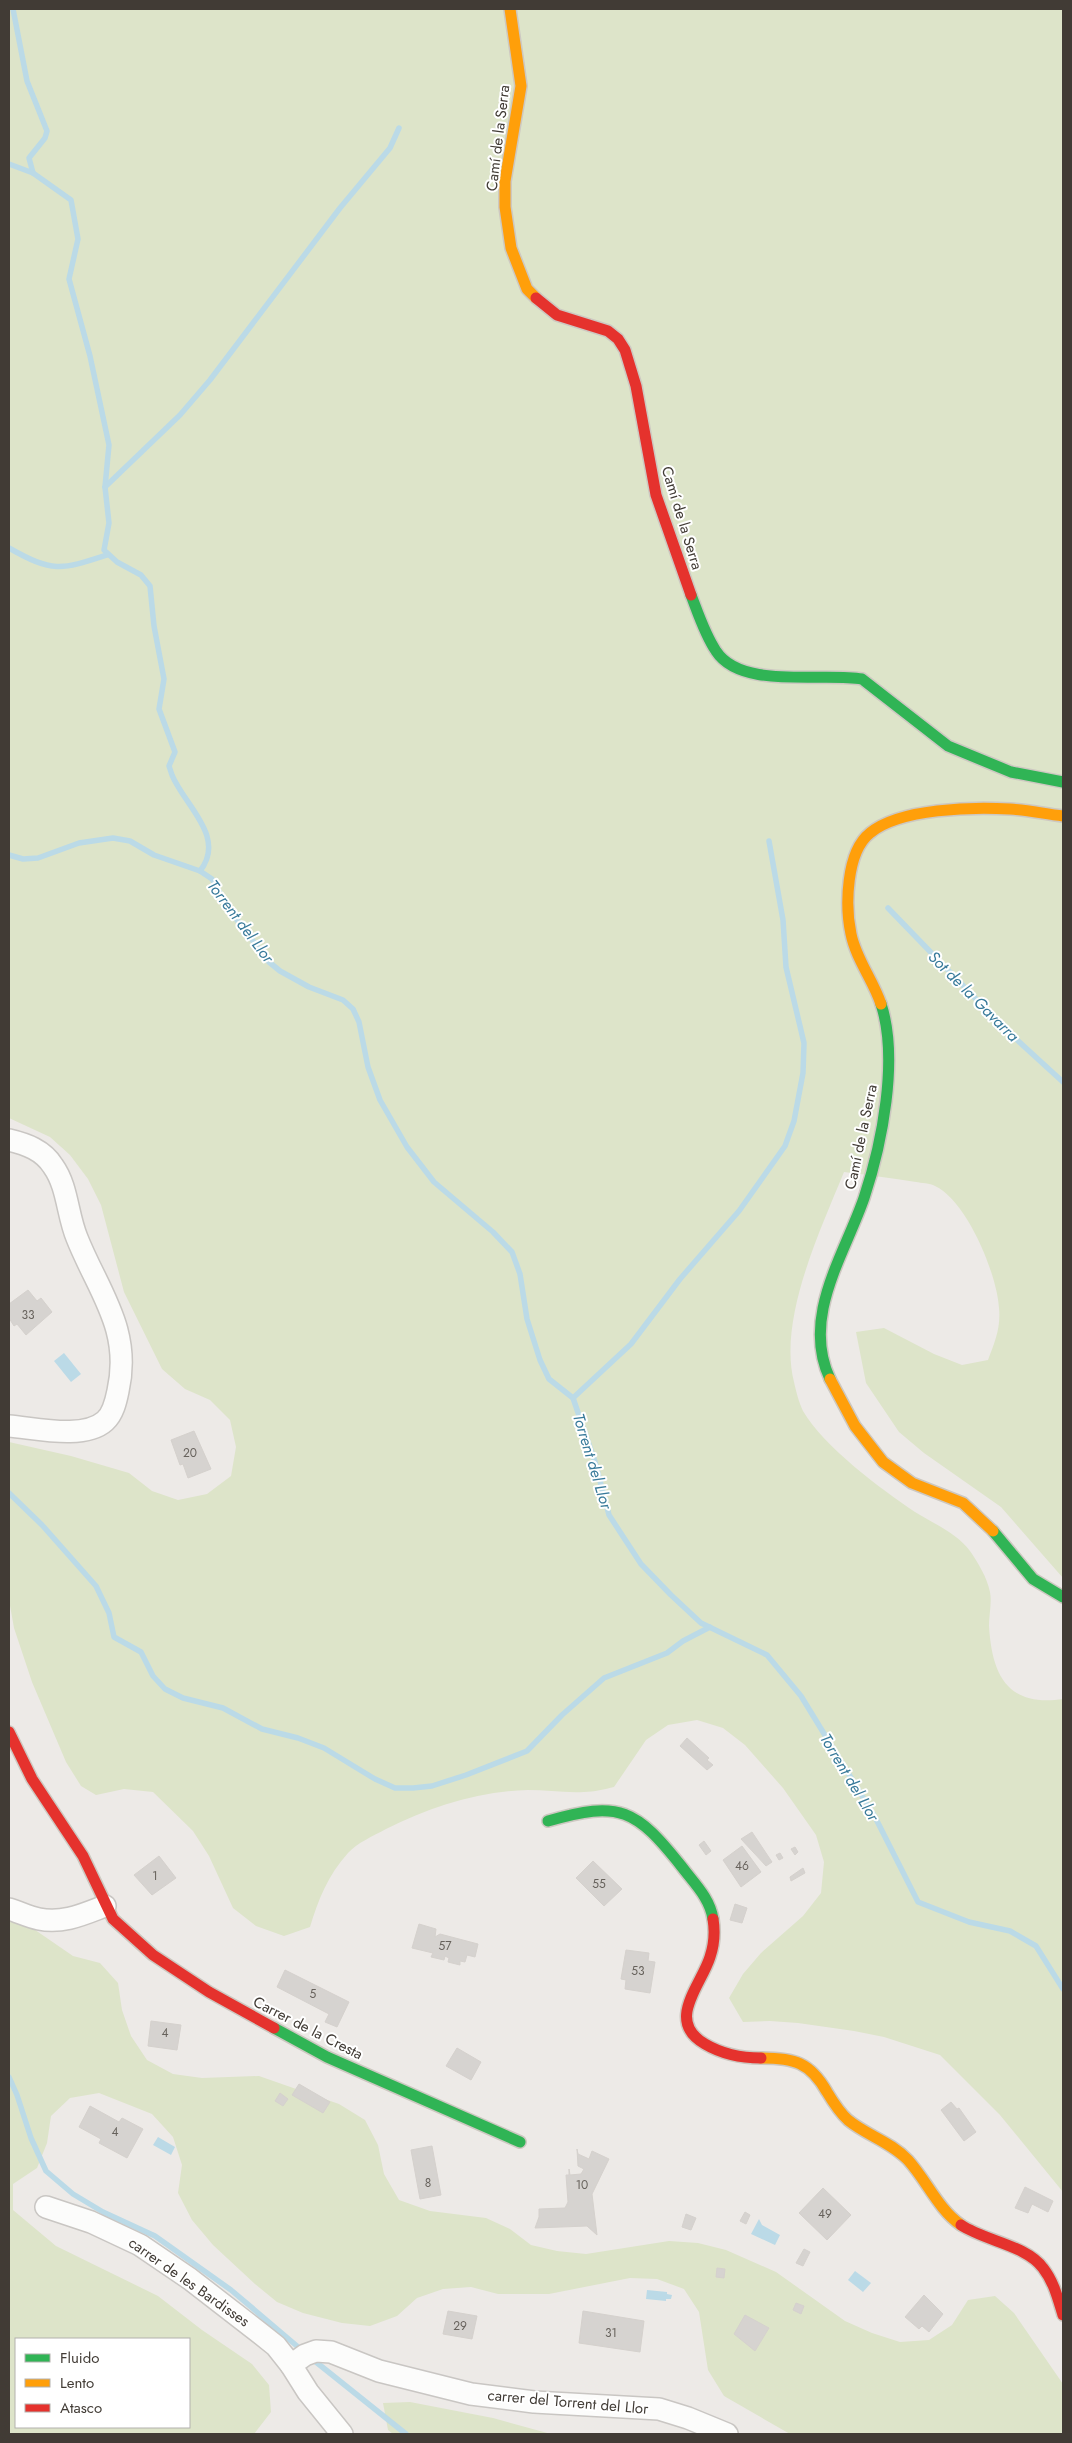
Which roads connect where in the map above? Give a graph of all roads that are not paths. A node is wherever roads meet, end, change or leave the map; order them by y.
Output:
1 (510, 9) edge
2 (1063, 782) edge
3 (1063, 816) edge
4 (9, 1140) edge
5 (9, 1426) edge
6 (1063, 1598) edge
7 (9, 1732) edge
8 (548, 1821) dead end
9 (105, 1906) junction
10 (9, 1909) edge
11 (520, 2142) dead end
12 (46, 2207) dead end
13 (1063, 2315) edge
14 (292, 2365) junction
15 (342, 2434) edge
16 (727, 2434) edge

1 - 2 street, Camí de la Serra
3 - 6 street, Camí de la Serra
4 - 5 street
7 - 9 street, Carrer de la Cresta
8 - 13 street
9 - 10 street
9 - 11 street, Carrer de la Cresta
12 - 14 street, carrer de les Bardisses
14 - 15 street
14 - 16 street, carrer del Torrent del Llor

